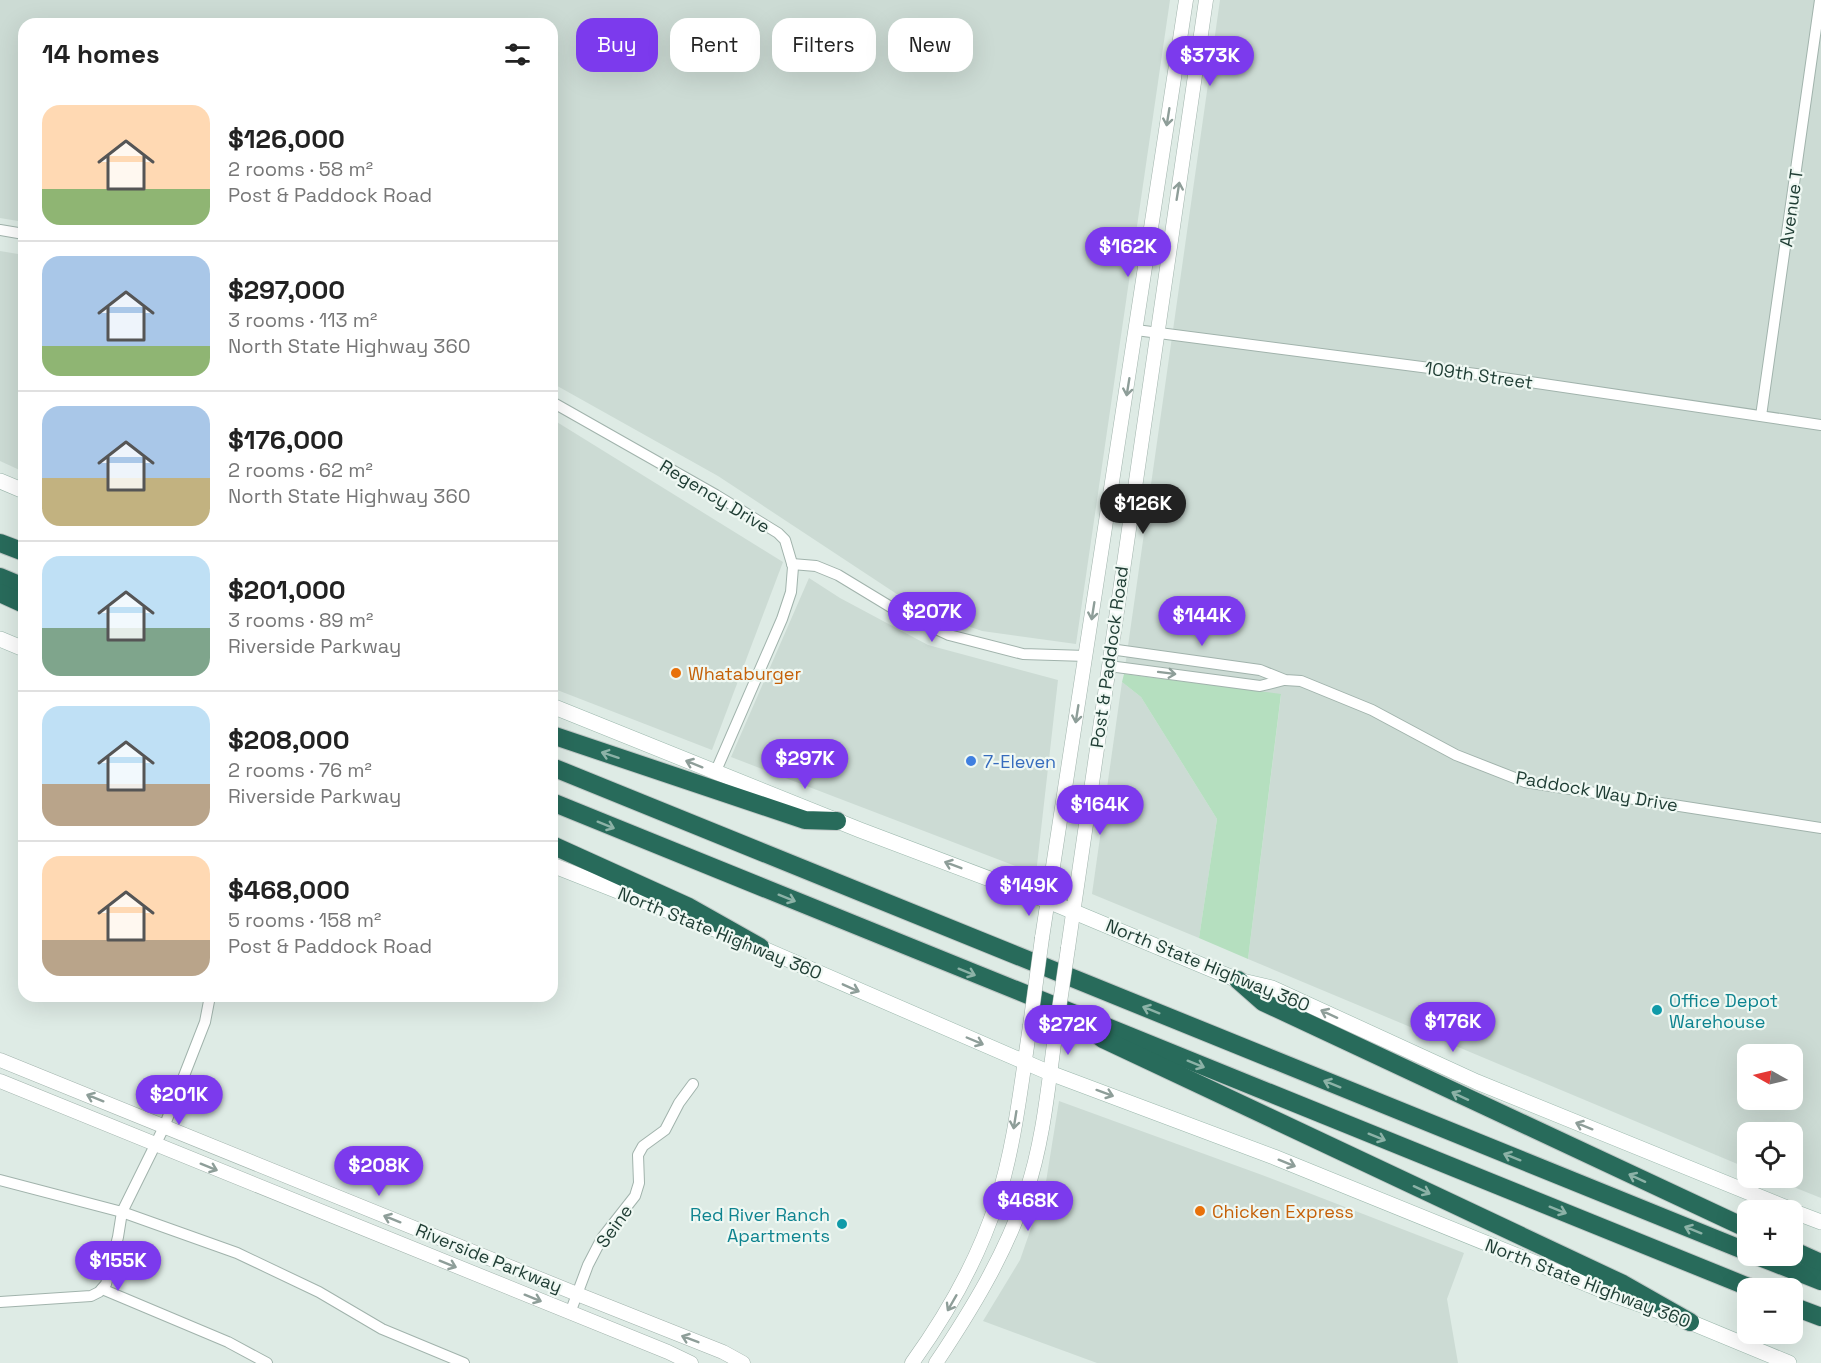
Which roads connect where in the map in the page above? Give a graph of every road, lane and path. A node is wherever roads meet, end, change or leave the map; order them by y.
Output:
1 (1186, 0) edge
2 (1206, 0) edge
3 (1820, 0) edge
4 (1180, 39) junction
5 (1200, 42) junction
6 (0, 230) edge
7 (18, 233) edge
8 (1137, 330) junction
9 (1157, 332) junction
10 (558, 405) edge
11 (1761, 416) junction
12 (1821, 425) edge
13 (0, 481) edge
14 (18, 488) edge
15 (0, 543) edge
16 (18, 550) edge
17 (792, 564) junction
18 (0, 577) edge
19 (18, 584) edge
20 (0, 593) edge
21 (18, 601) edge
22 (0, 639) edge
23 (18, 646) edge
24 (1110, 649) junction
25 (1086, 656) junction
26 (1109, 666) junction
27 (1285, 680) junction
28 (558, 708) edge
29 (558, 737) edge
30 (558, 769) edge
31 (715, 773) junction
32 (558, 804) edge
33 (837, 821) junction
34 (1821, 828) edge
35 (558, 848) edge
36 (558, 867) edge
37 (1047, 901) junction
38 (1074, 912) junction
39 (760, 947) junction
40 (1238, 980) junction
41 (209, 1002) edge
42 (1083, 1019) junction
43 (0, 1060) edge
44 (1024, 1062) junction
45 (1050, 1073) junction
46 (0, 1082) edge
47 (693, 1084) dead end
48 (164, 1127) junction
49 (155, 1146) junction
50 (0, 1180) edge
51 (1767, 1200) edge
52 (122, 1212) junction
53 (1803, 1215) edge
54 (1821, 1222) edge
55 (1737, 1224) edge
56 (1737, 1248) edge
57 (1803, 1255) edge
58 (1821, 1263) edge
59 (1783, 1266) edge
60 (969, 1270) junction
61 (991, 1274) junction
62 (1821, 1281) edge
63 (1737, 1283) edge
64 (102, 1289) junction
65 (577, 1294) junction
66 (0, 1302) edge
67 (1803, 1310) edge
68 (570, 1313) junction
69 (1821, 1317) edge
70 (1690, 1322) junction
71 (1764, 1358) edge
72 (267, 1363) edge
73 (464, 1363) edge
74 (691, 1363) edge
75 (743, 1363) edge
76 (912, 1363) edge
77 (936, 1363) edge
78 (1789, 1363) edge

1 - 4 street, Post & Paddock Road
2 - 5 street, Post & Paddock Road
3 - 11 street, Avenue T
4 - 5 street
4 -> 8 street, Post & Paddock Road
9 -> 5 street, Post & Paddock Road
6 - 7 street
8 - 9 street, 109th Street
8 -> 25 street, Post & Paddock Road
9 - 11 street, 109th Street
9 - 24 street, Post & Paddock Road
10 - 17 street, Regency Drive
11 - 12 street, 109th Street
13 - 14 main road
15 - 16 highway
17 - 25 street, Paddock Way Drive
17 - 31 street, Regency Drive
18 - 19 highway
20 - 21 highway
22 - 23 main road
24 - 25 street, Paddock Way Drive
24 - 26 street, Post & Paddock Road
24 - 27 street, Paddock Way Drive
25 - 26 street, Paddock Way Drive
25 -> 37 street, Post & Paddock Road
26 -> 27 street, Paddock Way Drive
26 - 38 street, Post & Paddock Road
27 - 34 street, Paddock Way Drive
31 -> 28 main road, North State Highway 360
33 -> 29 highway
56 -> 30 highway
31 - 33 main road, North State Highway 360
32 -> 42 highway
37 -> 33 main road, North State Highway 360
35 - 39 highway
36 - 39 main road, North State Highway 360
37 - 38 main road, North State Highway 360
37 - 44 street, Post & Paddock Road, bridge
38 - 40 main road, North State Highway 360
38 - 45 street, Post & Paddock Road, bridge
39 -> 44 main road, North State Highway 360
51 -> 40 main road, North State Highway 360
55 -> 40 highway
41 - 48 street
42 -> 63 highway
42 -> 70 highway
48 -> 43 street, Riverside Parkway
44 - 45 main road, North State Highway 360
44 -> 60 street, Post & Paddock Road
45 - 61 street, Post & Paddock Road
45 -> 70 main road, North State Highway 360
46 - 49 street, Riverside Parkway
47 - 65 street, Seine
48 - 49 street
65 -> 48 street, Riverside Parkway
49 - 52 street
49 -> 68 street, Riverside Parkway
50 - 52 street
52 - 64 street
52 - 73 street
53 - 54 main road, North State Highway 360
57 - 58 highway
59 - 62 highway
60 - 61 street
60 -> 76 street, Post & Paddock Road
61 - 77 street, Post & Paddock Road
64 - 66 street
64 - 72 street
65 - 68 street, Seine
75 -> 65 street, Riverside Parkway
67 - 69 highway
68 - 74 street, Riverside Parkway
70 - 71 main road, North State Highway 360
71 - 78 main road, North State Highway 360

